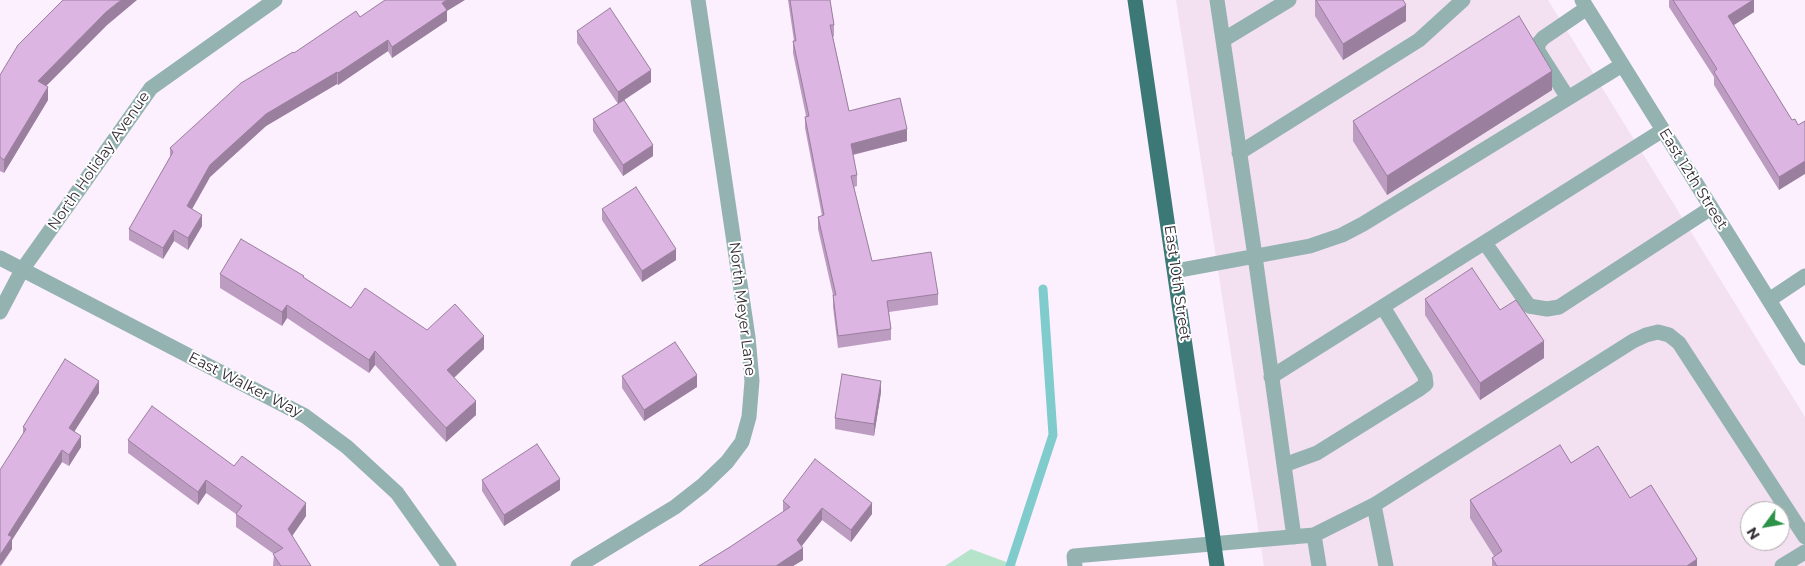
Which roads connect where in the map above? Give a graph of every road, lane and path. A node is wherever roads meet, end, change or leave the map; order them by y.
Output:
1 (275, 0) edge
2 (698, 0) edge
3 (1135, 0) edge
4 (1217, 0) edge
5 (1289, 0) edge
6 (1464, 0) edge
7 (1584, 4) edge
8 (1223, 40) junction
9 (1622, 65) junction
10 (1568, 98) junction
11 (1663, 130) junction
12 (1240, 153) junction
13 (1712, 208) junction
14 (1485, 243) junction
15 (1255, 256) junction
16 (0, 258) edge
17 (22, 270) junction
18 (1175, 271) junction
19 (1805, 276) edge
20 (1769, 300) junction
21 (1382, 307) junction
22 (0, 312) edge
23 (1805, 358) edge
24 (1271, 377) junction
25 (1284, 465) junction
26 (1374, 504) junction
27 (1314, 536) junction
28 (1294, 537) junction
29 (1805, 537) edge
30 (1214, 544) junction
31 (1805, 552) edge
32 (1133, 559) edge
33 (449, 566) edge
34 (578, 566) edge
35 (1075, 566) edge
36 (1217, 566) edge
37 (1319, 566) edge
38 (1386, 566) edge
39 (1782, 566) edge

1 - 17 street, North Holiday Avenue
2 - 34 street, North Meyer Lane
3 - 18 main road, East 10th Street
4 - 8 street
5 - 8 street
6 - 12 street
7 - 9 street, East 12th Street
7 - 10 street
8 - 12 street
9 - 10 street
9 - 11 street, East 12th Street
10 - 15 street
11 - 13 street, East 12th Street
11 - 14 street
12 - 15 street
13 - 14 street
13 - 20 street, East 12th Street
14 - 21 street
15 - 18 street
15 - 24 street
16 - 17 street, East Walker Way
17 - 22 street, North Holiday Avenue
17 - 33 street, East Walker Way
18 - 30 main road, East 10th Street
19 - 20 street
20 - 23 street, East 12th Street
21 - 24 street
21 - 25 street
24 - 25 street
25 - 28 street
26 - 27 street
26 - 29 street
26 - 38 street
27 - 28 street
27 - 37 street
28 - 30 street
30 - 32 street
30 - 36 main road, East 10th Street
31 - 39 street
32 - 35 street

